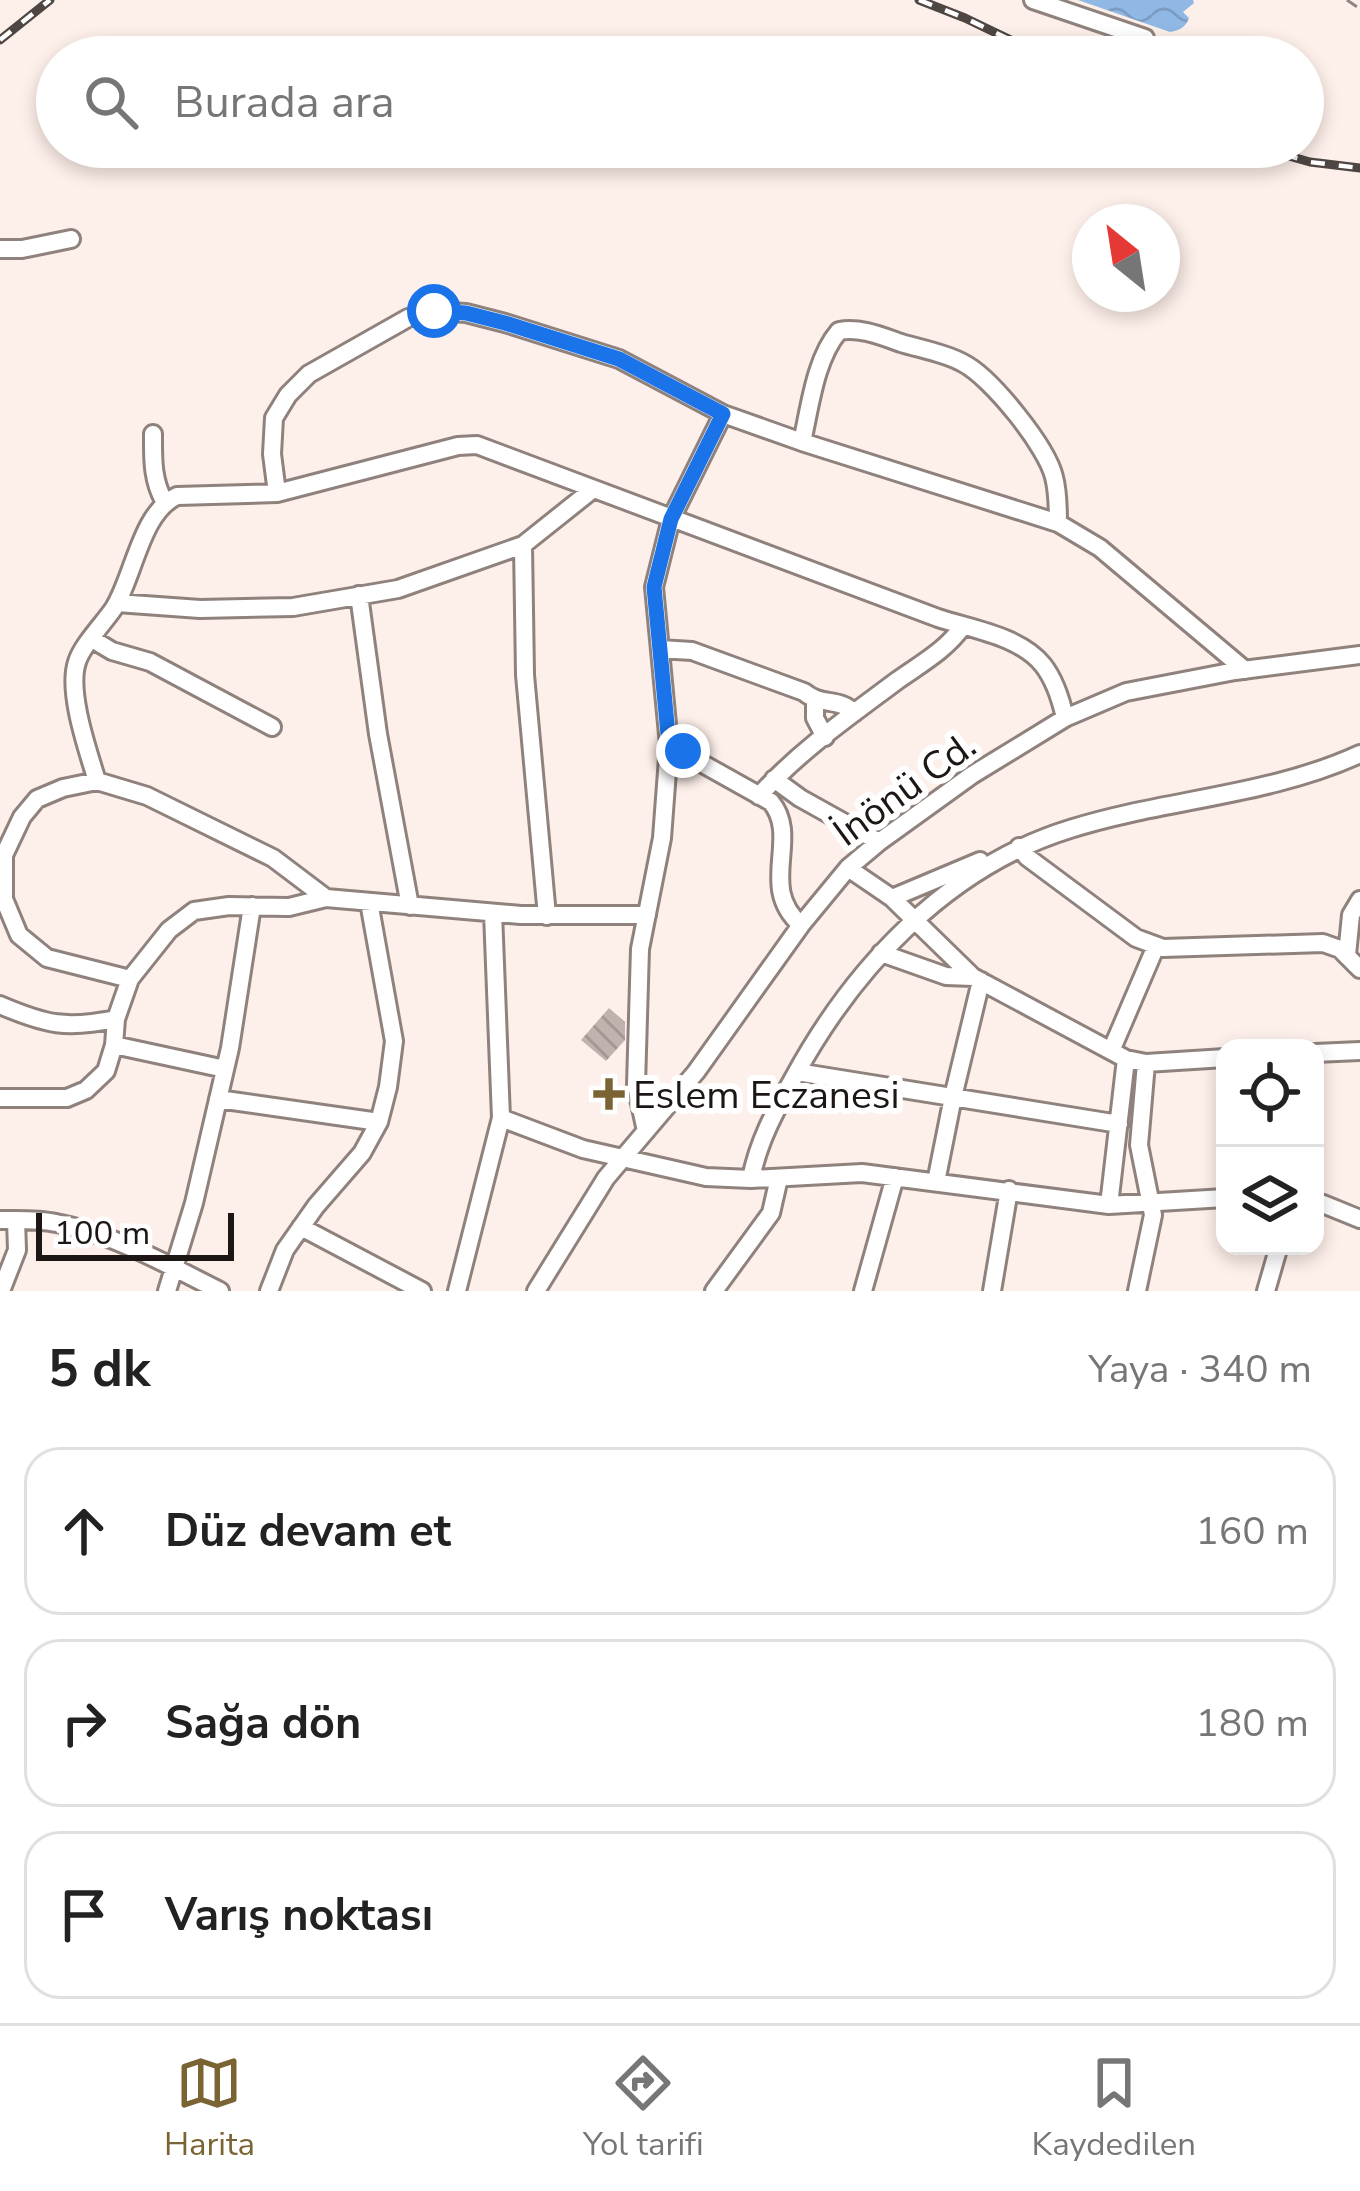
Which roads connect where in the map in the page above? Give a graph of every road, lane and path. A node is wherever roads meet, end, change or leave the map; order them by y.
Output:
1 (1033, 0) edge
2 (1347, 0) edge
3 (1360, 9) edge
4 (1139, 36) edge
5 (71, 239) dead end
6 (0, 249) edge
7 (723, 414) junction
8 (153, 434) dead end
9 (802, 442) junction
10 (592, 490) junction
11 (277, 493) junction
12 (164, 501) junction
13 (671, 519) junction
14 (1058, 523) junction
15 (523, 545) junction
16 (359, 595) junction
17 (117, 602) junction
18 (963, 626) junction
19 (92, 639) junction
20 (660, 649) junction
21 (1360, 655) edge
22 (1245, 670) junction
23 (815, 701) junction
24 (854, 713) junction
25 (1065, 718) junction
26 (272, 727) dead end
27 (825, 737) junction
28 (669, 745) junction
29 (1360, 754) edge
30 (774, 779) junction
31 (97, 781) junction
32 (759, 796) junction
33 (879, 842) junction
34 (1019, 847) junction
35 (998, 859) junction
36 (848, 868) junction
37 (922, 885) junction
38 (326, 898) junction
39 (892, 898) junction
40 (1360, 900) edge
41 (369, 902) junction
42 (935, 904) junction
43 (252, 906) junction
44 (410, 906) junction
45 (494, 913) junction
46 (647, 915) junction
47 (547, 916) junction
48 (915, 921) junction
49 (801, 925) junction
50 (1156, 946) junction
51 (881, 953) junction
52 (1347, 955) junction
53 (1360, 970) edge
54 (130, 979) junction
55 (977, 979) junction
56 (0, 1005) edge
57 (116, 1019) junction
58 (114, 1045) junction
59 (1360, 1051) edge
60 (1324, 1053) edge
61 (1119, 1055) junction
62 (1216, 1059) edge
63 (1146, 1063) junction
64 (225, 1069) junction
65 (797, 1072) junction
66 (953, 1097) junction
67 (0, 1098) edge
68 (218, 1099) junction
69 (501, 1118) junction
70 (379, 1123) junction
71 (1119, 1124) junction
72 (646, 1131) junction
73 (623, 1158) junction
74 (895, 1177) junction
75 (779, 1178) junction
76 (751, 1179) junction
77 (936, 1182) junction
78 (1009, 1190) junction
79 (1216, 1199) edge
80 (1152, 1204) junction
81 (1109, 1205) junction
82 (1324, 1206) edge
83 (1360, 1219) edge
84 (8, 1220) edge
85 (301, 1227) junction
86 (1277, 1255) edge
87 (176, 1268) junction
88 (539, 1290) edge
89 (1, 1291) edge
90 (166, 1291) edge
91 (220, 1291) edge
92 (269, 1291) edge
93 (422, 1291) edge
94 (457, 1291) edge
95 (715, 1291) edge
96 (863, 1291) edge
97 (992, 1291) edge
98 (1137, 1291) edge
99 (1266, 1291) edge

1 - 4 street
2 - 3 path
5 - 6 street
7 - 9 street
7 - 11 street
7 - 13 street
8 - 12 street
9 - 14 street
9 - 14 street
10 - 11 street
10 - 13 street
10 - 15 street
11 - 12 street
12 - 17 street
13 - 18 street
13 - 20 street
14 - 22 street
15 - 16 street
15 - 47 street
16 - 17 street
16 - 44 street
17 - 19 street
18 - 24 street
18 - 25 street
19 - 26 street
19 - 31 street
20 - 23 street
20 - 28 street
21 - 22 street, İnönü Cd.
22 - 25 street, İnönü Cd.
23 - 24 street
23 - 27 street
24 - 27 street
25 - 33 street, İnönü Cd.
27 - 30 street
28 - 32 street
28 - 46 street
29 - 34 street
30 - 32 street
30 - 33 street
31 - 38 street
31 - 54 street
32 - 49 street
33 - 36 street, İnönü Cd.
34 - 35 street
34 - 50 street
35 - 37 street
35 - 42 street
36 - 39 street
36 - 49 street, İnönü Cd.
37 - 39 street
37 - 42 street
38 - 41 street
38 - 43 street
39 - 48 street
40 - 52 street
41 - 44 street
41 - 70 street
42 - 48 street
43 - 54 street
43 - 64 street
44 - 45 street
45 - 47 street
45 - 69 street
46 - 47 street
46 - 72 street
48 - 51 street
48 - 55 street
49 - 72 street, İnönü Cd.
50 - 52 street
50 - 61 street
51 - 55 street
51 - 65 street
52 - 53 street
54 - 57 street
55 - 61 street
55 - 66 street
56 - 57 street
57 - 58 street
58 - 64 street
58 - 67 street
59 - 60 street
61 - 63 street
61 - 71 street
62 - 63 street
63 - 80 street
64 - 68 street
65 - 66 street
65 - 76 street
66 - 71 street
66 - 77 street
68 - 70 street
68 - 87 street
69 - 73 street
69 - 94 street
70 - 85 street
71 - 81 street
72 - 73 street, İnönü Cd.
73 - 76 street
73 - 88 street, İnönü Cd.
74 - 75 street
74 - 77 street
74 - 96 street
75 - 76 street
75 - 95 street
77 - 78 street
78 - 81 street
78 - 97 street
79 - 80 street
80 - 81 street
80 - 98 street
82 - 83 street
84 - 87 street
84 - 89 street
85 - 92 street
85 - 93 street
86 - 99 street
87 - 90 street
87 - 91 street

